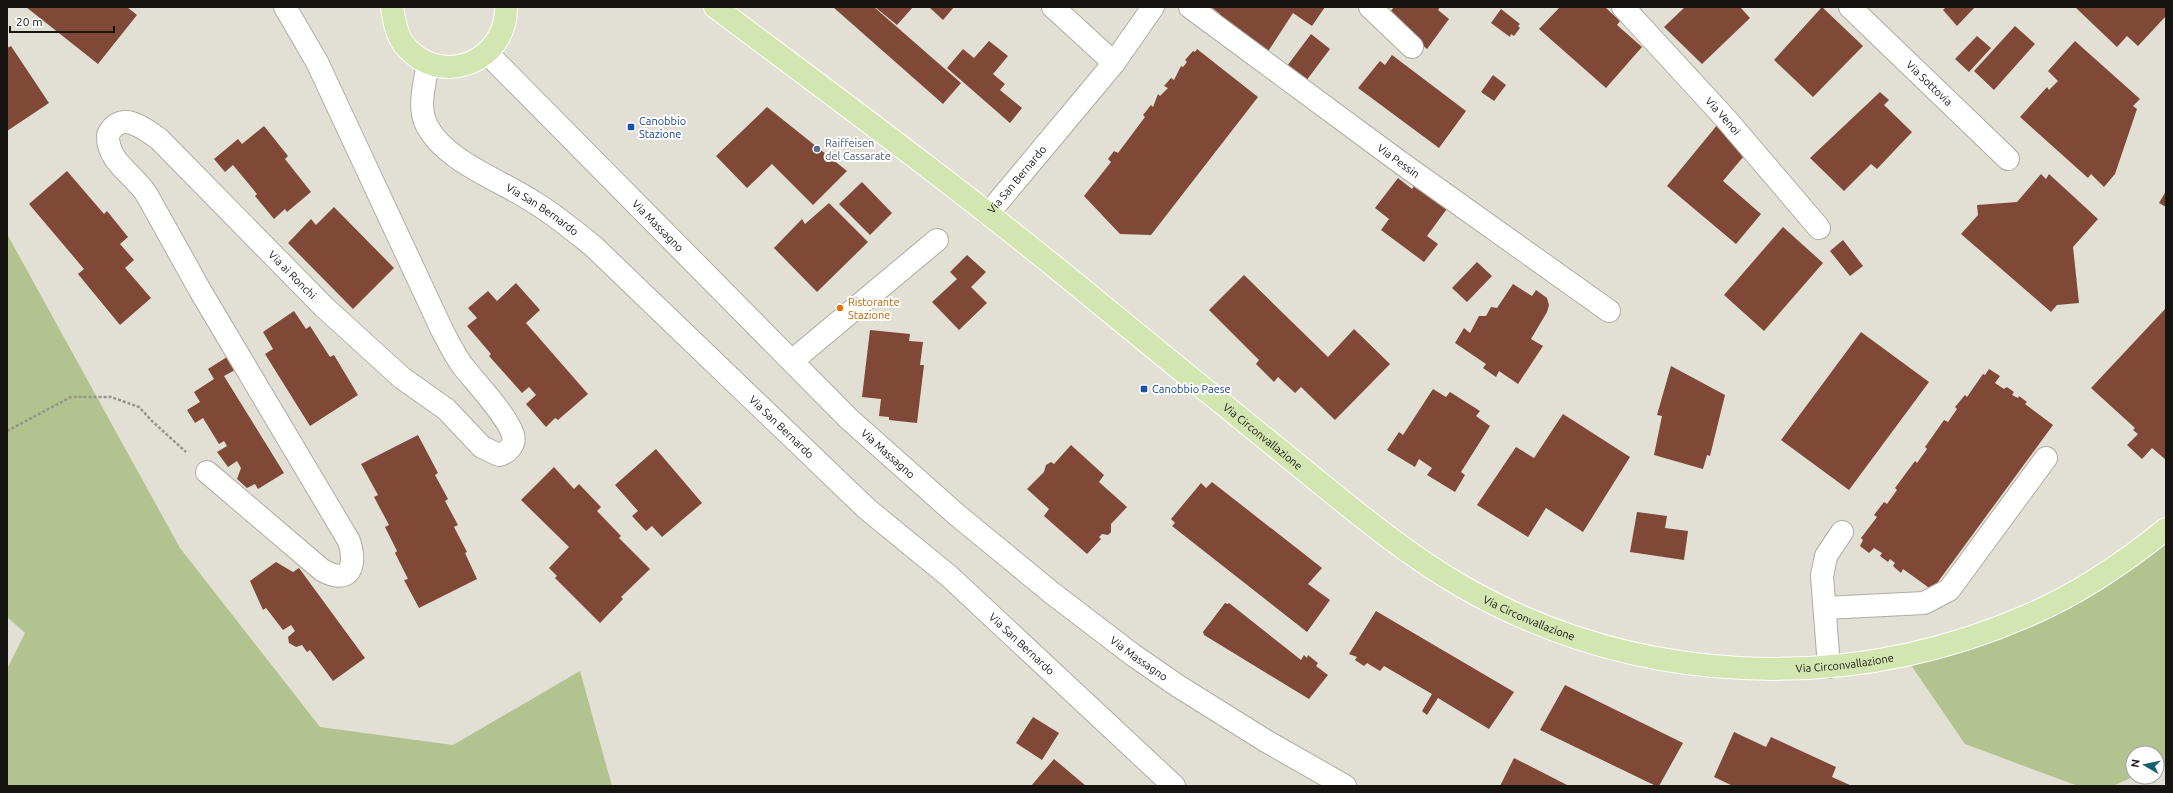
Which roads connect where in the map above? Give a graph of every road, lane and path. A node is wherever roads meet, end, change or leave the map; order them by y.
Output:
1 (285, 7) edge
2 (392, 7) edge
3 (506, 7) edge
4 (715, 7) edge
5 (1053, 7) edge
6 (1153, 7) edge
7 (1190, 7) edge
8 (1370, 7) edge
9 (1623, 7) edge
10 (1850, 7) edge
11 (1412, 47) dead end
12 (487, 53) junction
13 (428, 63) junction
14 (1114, 63) junction
15 (2008, 159) dead end
16 (988, 214) junction
17 (1819, 228) dead end
18 (937, 240) dead end
19 (1609, 311) dead end
20 (792, 361) junction
21 (7, 431) edge
22 (2046, 458) dead end
23 (207, 472) joint
24 (2166, 529) edge
25 (1842, 532) dead end
26 (1825, 608) junction
27 (1829, 667) junction
28 (1174, 786) edge
29 (1345, 786) edge

1 - 23 street, Via ai Ronchi
2 - 13 main road
3 - 12 main road
4 - 16 main road, Via San Bernardo
5 - 14 street
6 - 14 street, Via San Bernardo
7 - 19 street, Via Pessin
8 - 11 street
9 - 17 street, Via Venoi
10 - 15 street, Via Sottovia
12 - 13 main road
12 - 20 street, Via Massagno
13 - 28 street, Via San Bernardo
14 - 16 street, Via San Bernardo
16 - 27 main road, Via Circonvallazione
18 - 20 street
20 - 29 street, Via Massagno
21 - 23 path
22 - 26 street
24 - 27 main road, Via Circonvallazione
25 - 26 street
26 - 27 street

